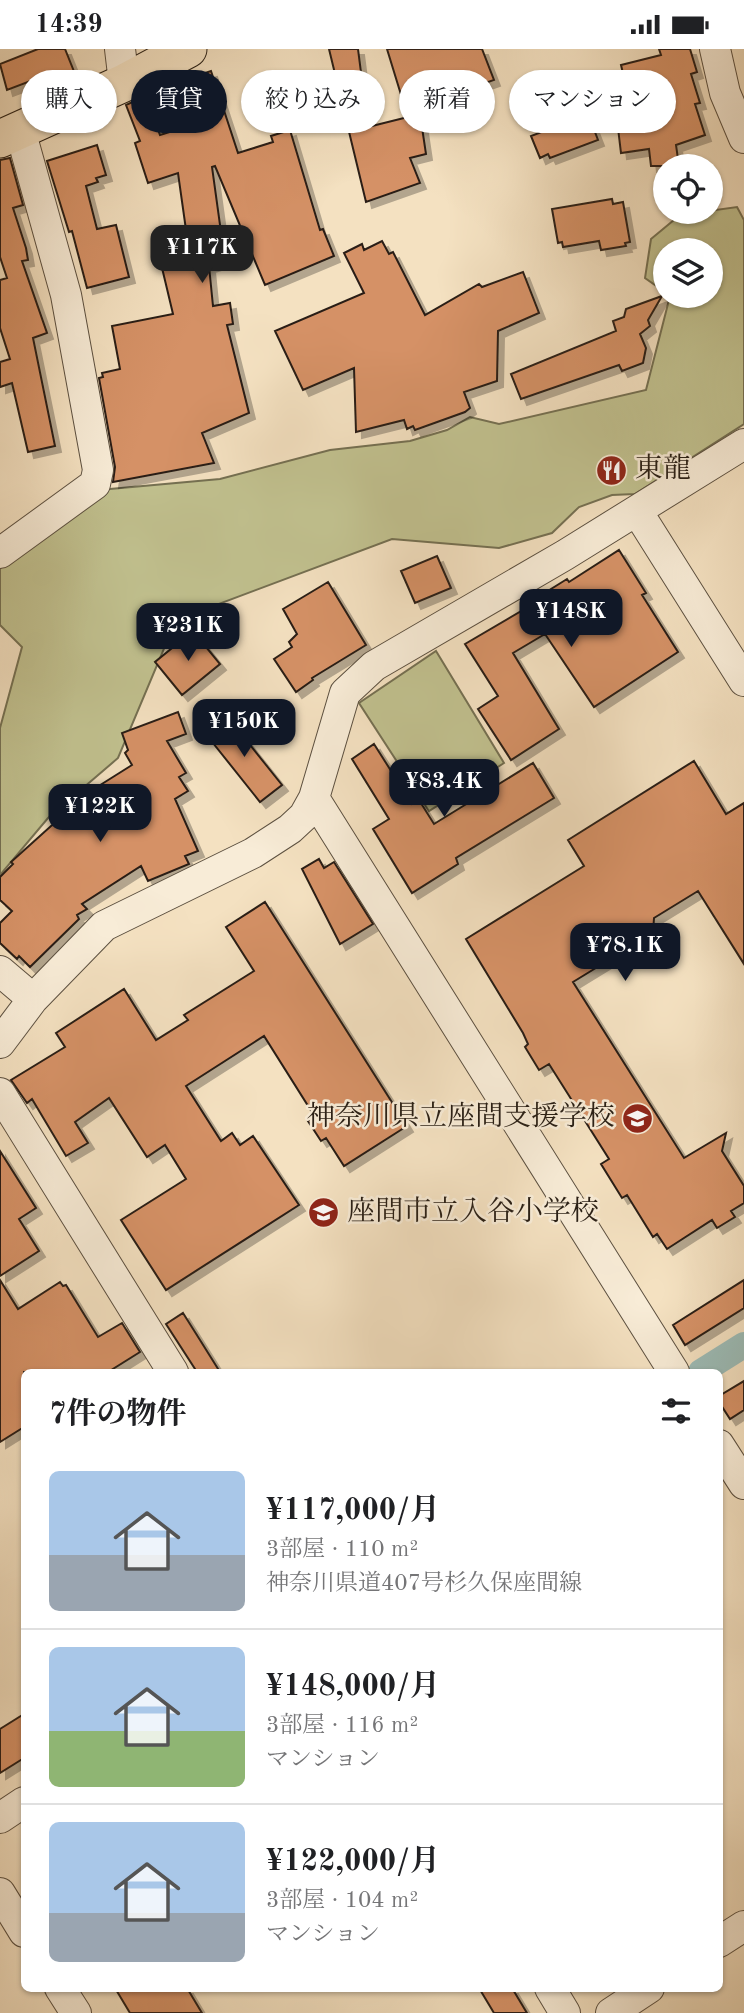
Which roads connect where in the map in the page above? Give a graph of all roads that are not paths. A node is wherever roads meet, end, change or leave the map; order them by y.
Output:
1 (188, 49) edge
2 (715, 49) edge
3 (122, 66) edge
4 (10, 135) edge
5 (744, 138) edge
6 (744, 444) edge
7 (637, 511) junction
8 (0, 553) edge
9 (744, 681) edge
10 (314, 798) junction
11 (0, 971) edge
12 (33, 999) junction
13 (0, 1043) edge
14 (0, 1093) edge
15 (171, 1369) edge
16 (671, 1369) edge
17 (723, 1451) edge
18 (744, 1484) edge
19 (21, 1804) edge
20 (0, 1818) edge
21 (0, 1893) edge
22 (744, 1926) edge
23 (21, 1927) edge
24 (723, 1939) edge
25 (63, 1992) edge
26 (552, 1992) edge
27 (643, 1992) edge
28 (76, 2013) edge
29 (565, 2013) edge
30 (611, 2013) edge

1 - 3 main road
2 - 5 street
3 - 4 main road
4 - 8 street
6 - 7 street
7 - 9 street
7 - 10 street
10 - 12 street
10 - 16 street
11 - 12 street
12 - 13 street
14 - 15 street
17 - 18 street
19 - 20 street
21 - 23 street
22 - 24 street
25 - 28 street
26 - 29 street
27 - 30 street

